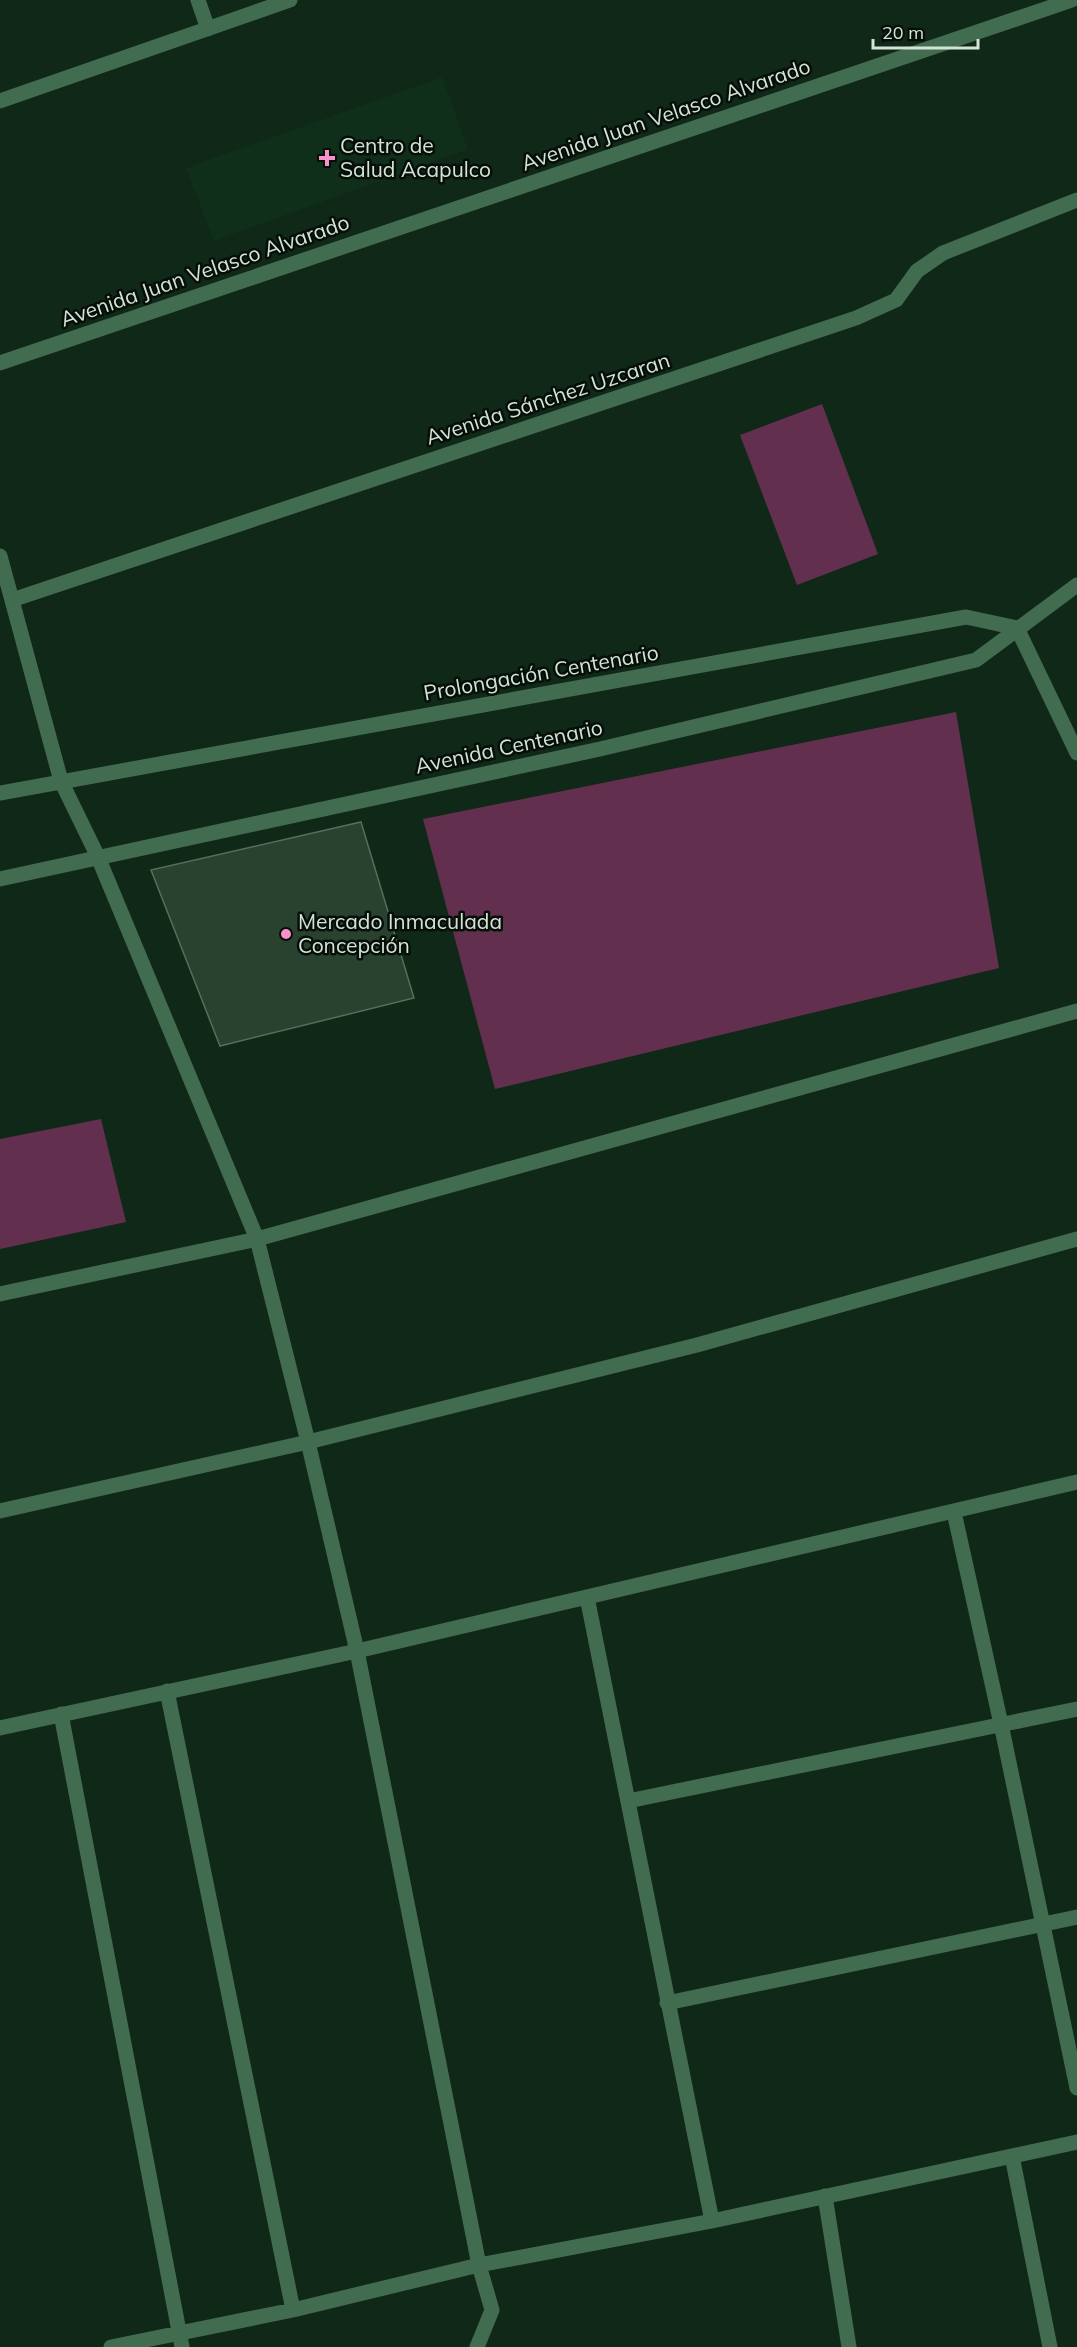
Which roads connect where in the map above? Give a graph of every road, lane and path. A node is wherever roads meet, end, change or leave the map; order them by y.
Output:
1 (198, 0) edge
2 (290, 0) edge
3 (1072, 0) edge
4 (208, 29) junction
5 (0, 101) edge
6 (1077, 200) edge
7 (0, 363) edge
8 (0, 556) edge
9 (1077, 585) edge
10 (12, 600) junction
11 (1017, 628) junction
12 (1077, 753) edge
13 (61, 781) junction
14 (0, 793) edge
15 (98, 857) junction
16 (0, 879) edge
17 (1077, 1011) edge
18 (257, 1239) junction
19 (1077, 1239) edge
20 (0, 1294) edge
21 (308, 1442) junction
22 (1077, 1482) edge
23 (0, 1511) edge
24 (954, 1512) junction
25 (587, 1597) junction
26 (357, 1652) junction
27 (167, 1691) junction
28 (1077, 1709) edge
29 (61, 1714) junction
30 (1001, 1724) junction
31 (0, 1728) edge
32 (628, 1801) junction
33 (1077, 1917) edge
34 (1043, 1923) junction
35 (667, 2003) junction
36 (1077, 2088) edge
37 (1077, 2142) edge
38 (1012, 2156) junction
39 (825, 2196) junction
40 (712, 2221) junction
41 (480, 2265) junction
42 (292, 2310) junction
43 (180, 2340) edge
44 (111, 2347) edge
45 (477, 2347) edge
46 (849, 2347) edge
47 (1050, 2347) edge

1 - 4 street
2 - 4 street
3 - 7 street, Avenida Juan Velasco Alvarado
4 - 5 street
6 - 10 street, Avenida Sánchez Uzcaran
8 - 10 street
9 - 11 street
10 - 13 street
11 - 12 street
11 - 13 street, Prolongación Centenario
11 - 15 street, Avenida Centenario
13 - 14 street, Prolongación Centenario
13 - 15 street
15 - 16 street, Avenida Centenario
15 - 18 street
17 - 18 street
18 - 20 street
18 - 21 street
19 - 21 street
21 - 23 street
21 - 26 street
22 - 24 street
24 - 25 street
24 - 30 street
25 - 26 street
25 - 32 street
26 - 27 street
26 - 41 street
27 - 29 street
27 - 42 street
28 - 30 street
29 - 31 street
29 - 43 street
30 - 32 street
30 - 34 street
32 - 35 street
33 - 34 street
34 - 35 street
34 - 36 street
35 - 40 street
37 - 38 street
38 - 39 street
38 - 47 street
39 - 40 street
39 - 46 street
40 - 41 street
41 - 42 street
41 - 45 street
42 - 43 street
43 - 44 street

